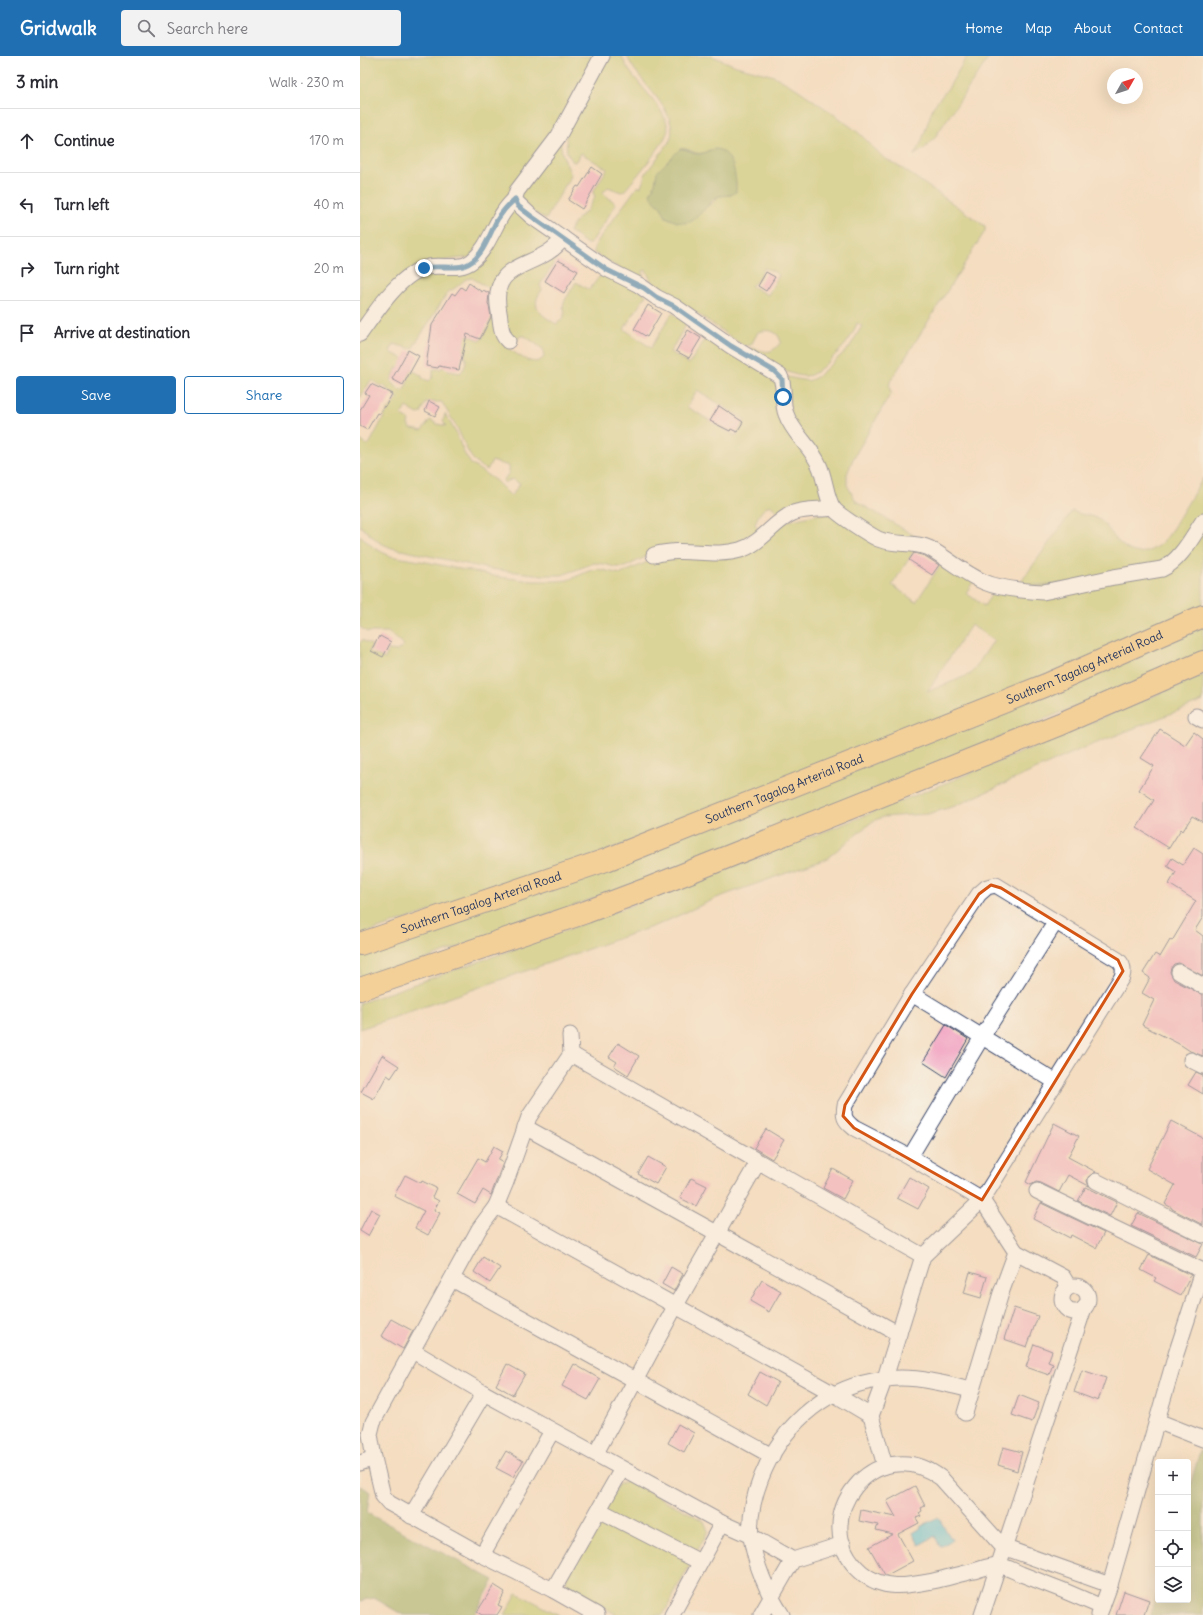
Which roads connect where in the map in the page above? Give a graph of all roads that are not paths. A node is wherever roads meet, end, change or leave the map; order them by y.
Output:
1 (602, 56) edge
2 (515, 199) junction
3 (563, 238) junction
4 (360, 334) edge
5 (508, 341) dead end
6 (833, 508) junction
7 (1203, 521) edge
8 (654, 555) dead end
9 (1203, 616) edge
10 (1203, 662) edge
11 (1055, 922) junction
12 (360, 944) edge
13 (1179, 972) dead end
14 (1203, 986) edge
15 (360, 989) edge
16 (912, 994) junction
17 (570, 1034) dead end
18 (982, 1037) junction
19 (571, 1054) junction
20 (1056, 1082) junction
21 (525, 1127) junction
22 (910, 1157) junction
23 (758, 1162) junction
24 (1096, 1181) dead end
25 (1037, 1191) dead end
26 (982, 1200) junction
27 (496, 1206) junction
28 (716, 1233) junction
29 (1203, 1234) edge
30 (1016, 1252) junction
31 (923, 1256) junction
32 (1203, 1271) edge
33 (452, 1279) junction
34 (676, 1305) junction
35 (899, 1334) junction
36 (413, 1351) junction
37 (885, 1378) junction
38 (636, 1380) junction
39 (971, 1390) junction
40 (484, 1393) junction
41 (834, 1394) junction
42 (964, 1413) dead end
43 (871, 1416) junction
44 (1157, 1421) junction
45 (552, 1431) junction
46 (1203, 1439) edge
47 (596, 1453) junction
48 (772, 1456) junction
49 (367, 1460) edge
50 (886, 1466) junction
51 (622, 1469) junction
52 (599, 1510) junction
53 (412, 1516) junction
54 (722, 1523) junction
55 (751, 1536) junction
56 (843, 1544) junction
57 (1003, 1547) junction
58 (482, 1555) junction
59 (792, 1560) junction
60 (700, 1562) junction
61 (1046, 1562) junction
62 (997, 1565) junction
63 (1040, 1581) junction
64 (1110, 1585) junction
65 (553, 1590) junction
66 (771, 1596) junction
67 (1101, 1611) edge
68 (597, 1615) edge
69 (672, 1615) edge
70 (761, 1615) edge
71 (782, 1615) edge
72 (982, 1615) edge

1 - 2 street
2 - 3 street
2 - 4 street
3 - 5 street
3 - 6 street
6 - 7 street
6 - 8 street
9 - 12 highway, Southern Tagalog Arterial Road
10 - 15 highway
11 - 16 street
11 - 18 street
11 - 20 street
13 - 14 street
16 - 18 street
16 - 22 street
17 - 19 street
18 - 20 street
18 - 22 street
19 - 21 street
19 - 23 street
20 - 26 street
21 - 27 street
21 - 28 street
22 - 26 street
23 - 28 street
23 - 31 street
24 - 29 street
25 - 32 street
26 - 30 street
26 - 31 street
27 - 33 street
27 - 34 street
28 - 34 street
28 - 35 street
30 - 39 street
30 - 57 street
31 - 35 street
32 - 44 street
33 - 36 street
33 - 38 street
34 - 38 street
34 - 41 street
35 - 37 street
36 - 40 street
36 - 49 street
37 - 39 street
37 - 41 street
37 - 43 street
38 - 47 street
38 - 48 street
39 - 42 street
40 - 45 street
40 - 53 street
41 - 43 street
41 - 48 street
43 - 50 street
44 - 46 street
44 - 64 street
45 - 47 street
45 - 58 street
47 - 51 street
48 - 55 street
49 - 53 street
50 - 56 street
50 - 57 street
51 - 52 street
51 - 54 street
52 - 60 street
52 - 65 street
53 - 58 street
54 - 55 street
54 - 60 street
55 - 59 street
55 - 66 street
56 - 59 street
56 - 62 street
57 - 61 street
57 - 62 street
58 - 65 street
59 - 66 street
60 - 69 street
61 - 63 street
61 - 64 street
62 - 63 street
62 - 72 street
63 - 67 street
64 - 67 street
65 - 68 street
66 - 70 street
66 - 71 street

